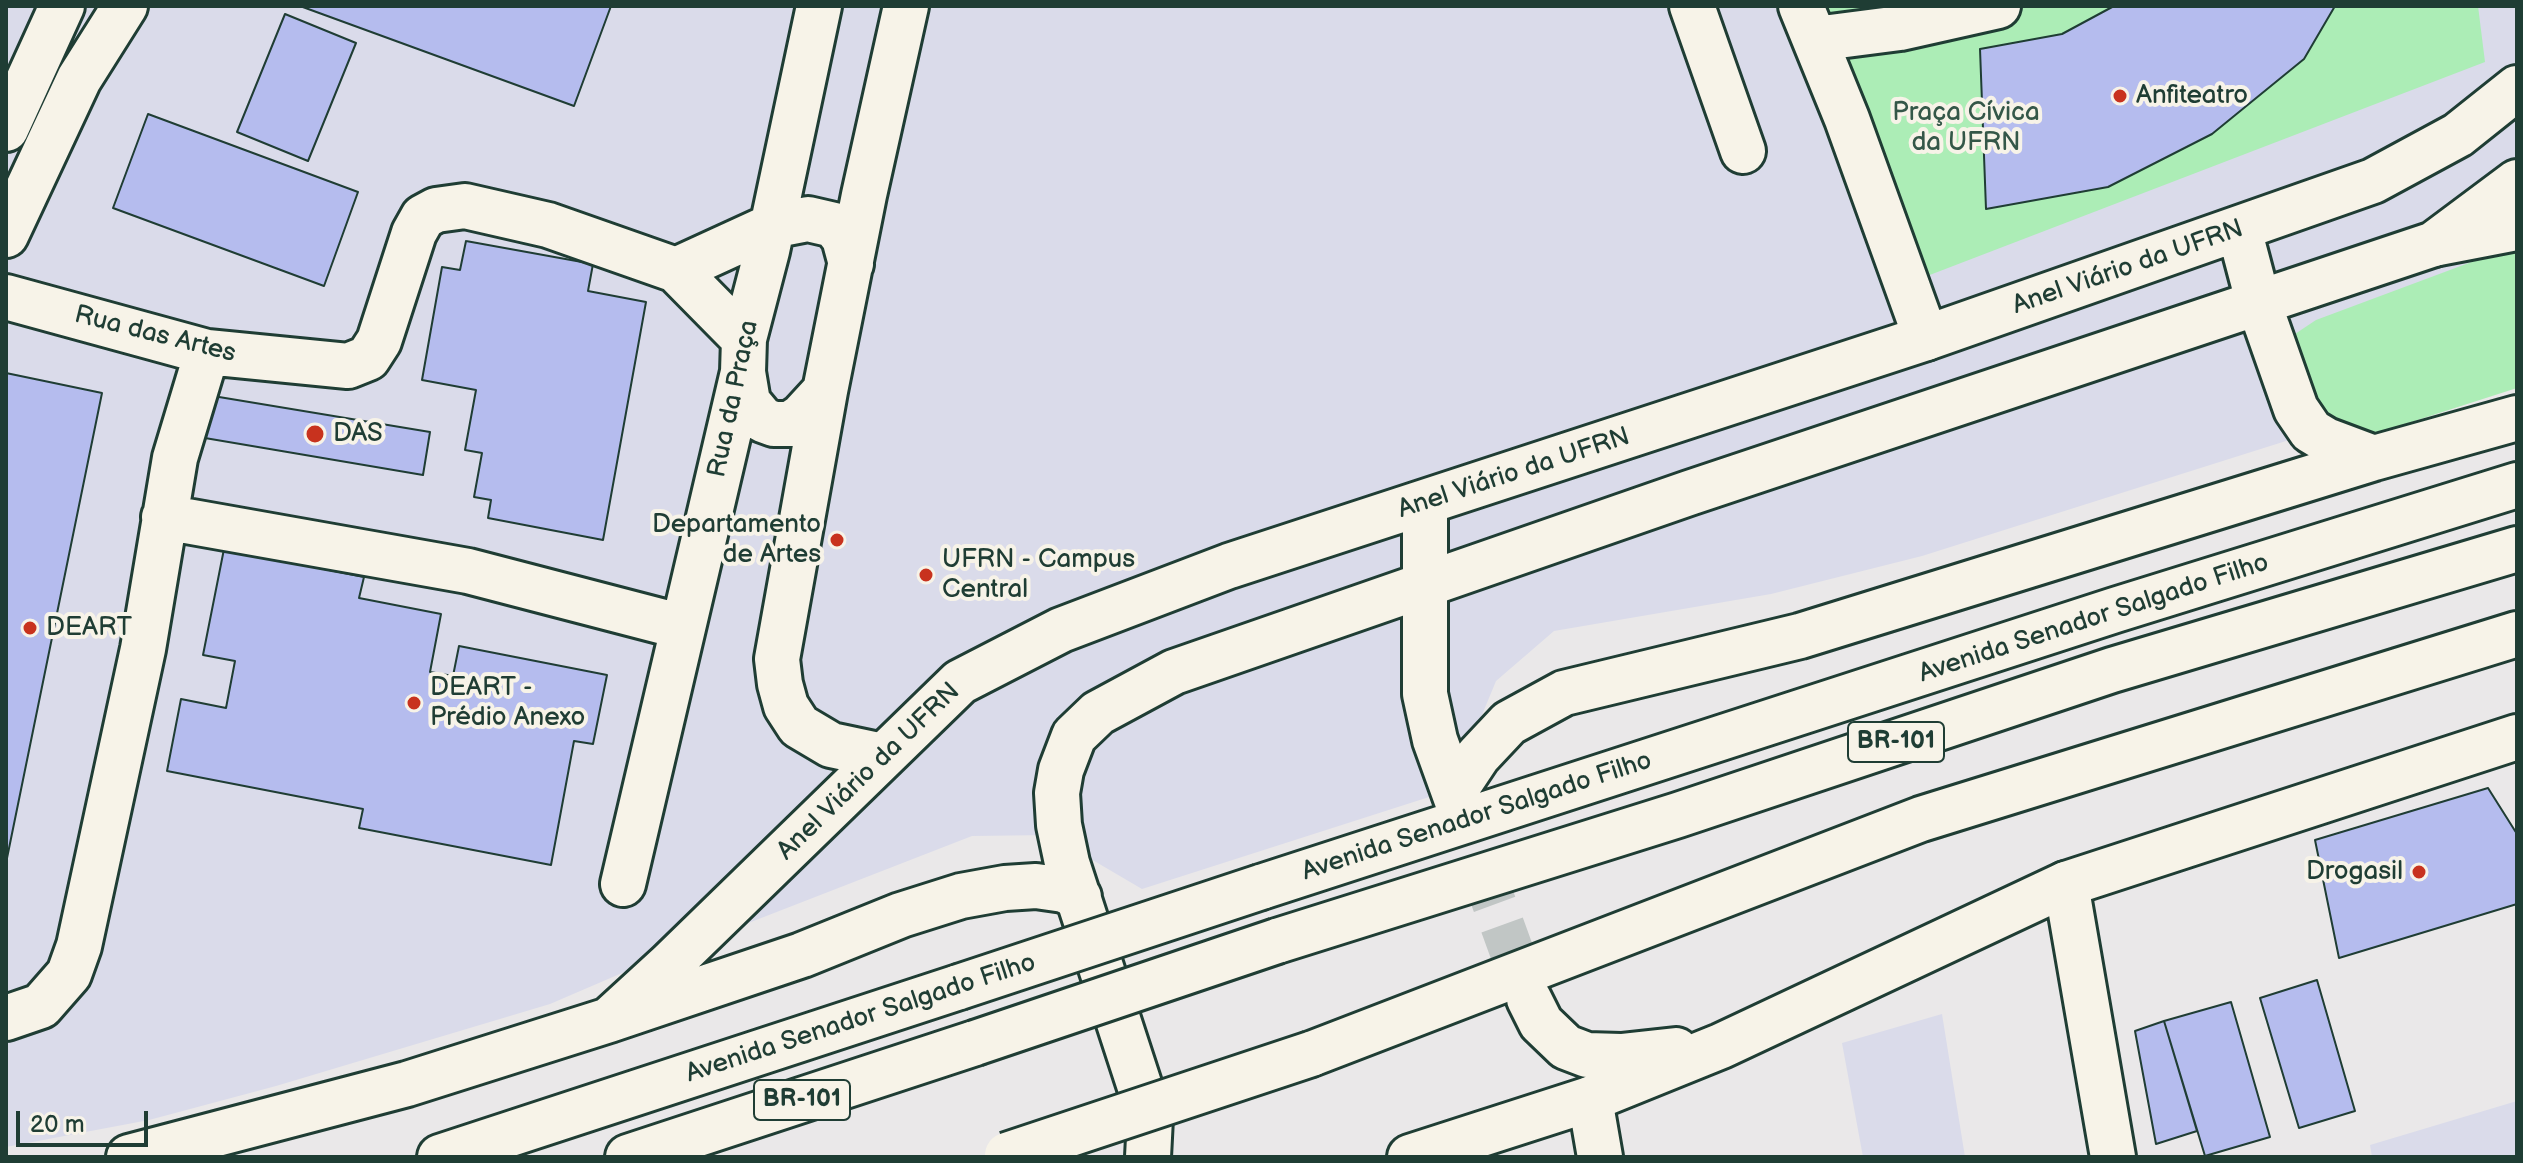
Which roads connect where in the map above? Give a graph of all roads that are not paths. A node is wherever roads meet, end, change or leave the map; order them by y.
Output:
1 (62, 6) edge
2 (125, 6) edge
3 (819, 6) edge
4 (906, 6) edge
5 (1692, 6) edge
6 (1998, 6) edge
7 (1808, 22) edge
8 (42, 51) junction
9 (79, 79) junction
10 (2517, 88) edge
11 (6, 129) edge
12 (1743, 151) dead end
13 (2517, 182) edge
14 (772, 226) junction
15 (2517, 228) edge
16 (2239, 229) junction
17 (6, 235) edge
18 (2434, 244) junction
19 (6, 255) edge
20 (851, 264) junction
21 (676, 270) junction
22 (6, 280) edge
23 (6, 297) edge
24 (2258, 301) junction
25 (1926, 338) junction
26 (207, 352) junction
27 (744, 356) junction
28 (825, 391) junction
29 (2517, 418) edge
30 (2374, 458) junction
31 (2517, 485) edge
32 (1425, 504) junction
33 (164, 517) junction
34 (2517, 549) edge
35 (1424, 586) junction
36 (683, 627) junction
37 (2517, 634) edge
38 (2517, 737) edge
39 (883, 756) junction
40 (623, 884) dead end
41 (2066, 884) junction
42 (1082, 905) junction
43 (1529, 999) tunnel mouth
44 (6, 1018) edge
45 (609, 1020) junction
46 (1721, 1046) junction
47 (1590, 1099) junction
48 (1004, 1156) edge
49 (129, 1157) edge
50 (440, 1157) edge
51 (628, 1157) edge
52 (1148, 1157) edge
53 (1410, 1157) edge
54 (1600, 1157) edge
55 (2113, 1157) edge

1 - 8 main road
2 - 9 main road
3 - 14 main road, Rua da Praça
4 - 20 main road
5 - 12 main road
6 - 7 main road
7 - 25 main road
8 - 9 main road
8 - 11 main road
9 - 17 main road
10 - 16 main road, Anel Viário da UFRN
13 - 18 main road
14 - 20 main road
14 - 21 main road
14 - 27 main road, Rua da Praça
15 - 18 main road
16 - 24 main road
16 - 25 main road, Anel Viário da UFRN
18 - 24 main road
19 - 22 main road
20 - 28 main road
21 - 26 main road, Rua das Artes
21 - 27 main road, Rua das Artes
23 - 26 main road, Rua das Artes
24 - 30 main road
24 - 35 main road
25 - 32 main road, Anel Viário da UFRN
26 - 33 main road
27 - 28 main road
27 - 36 main road, Rua da Praça
28 - 39 main road
29 - 30 main road
30 - 35 main road
31 - 50 main road, Avenida Senador Salgado Filho, bridge
32 - 35 main road
32 - 39 main road, Anel Viário da UFRN
33 - 36 main road
33 - 44 main road
34 - 51 main road, Avenida Senador Salgado Filho / BR-101, bridge
35 - 42 main road
36 - 40 main road, Rua da Praça
37 - 48 main road, bridge
38 - 41 main road
39 - 45 main road, Anel Viário da UFRN
41 - 46 main road
41 - 55 main road
42 - 45 main road
42 - 52 main road
43 - 46 main road
45 - 49 main road
46 - 47 main road
47 - 53 main road
47 - 54 main road

